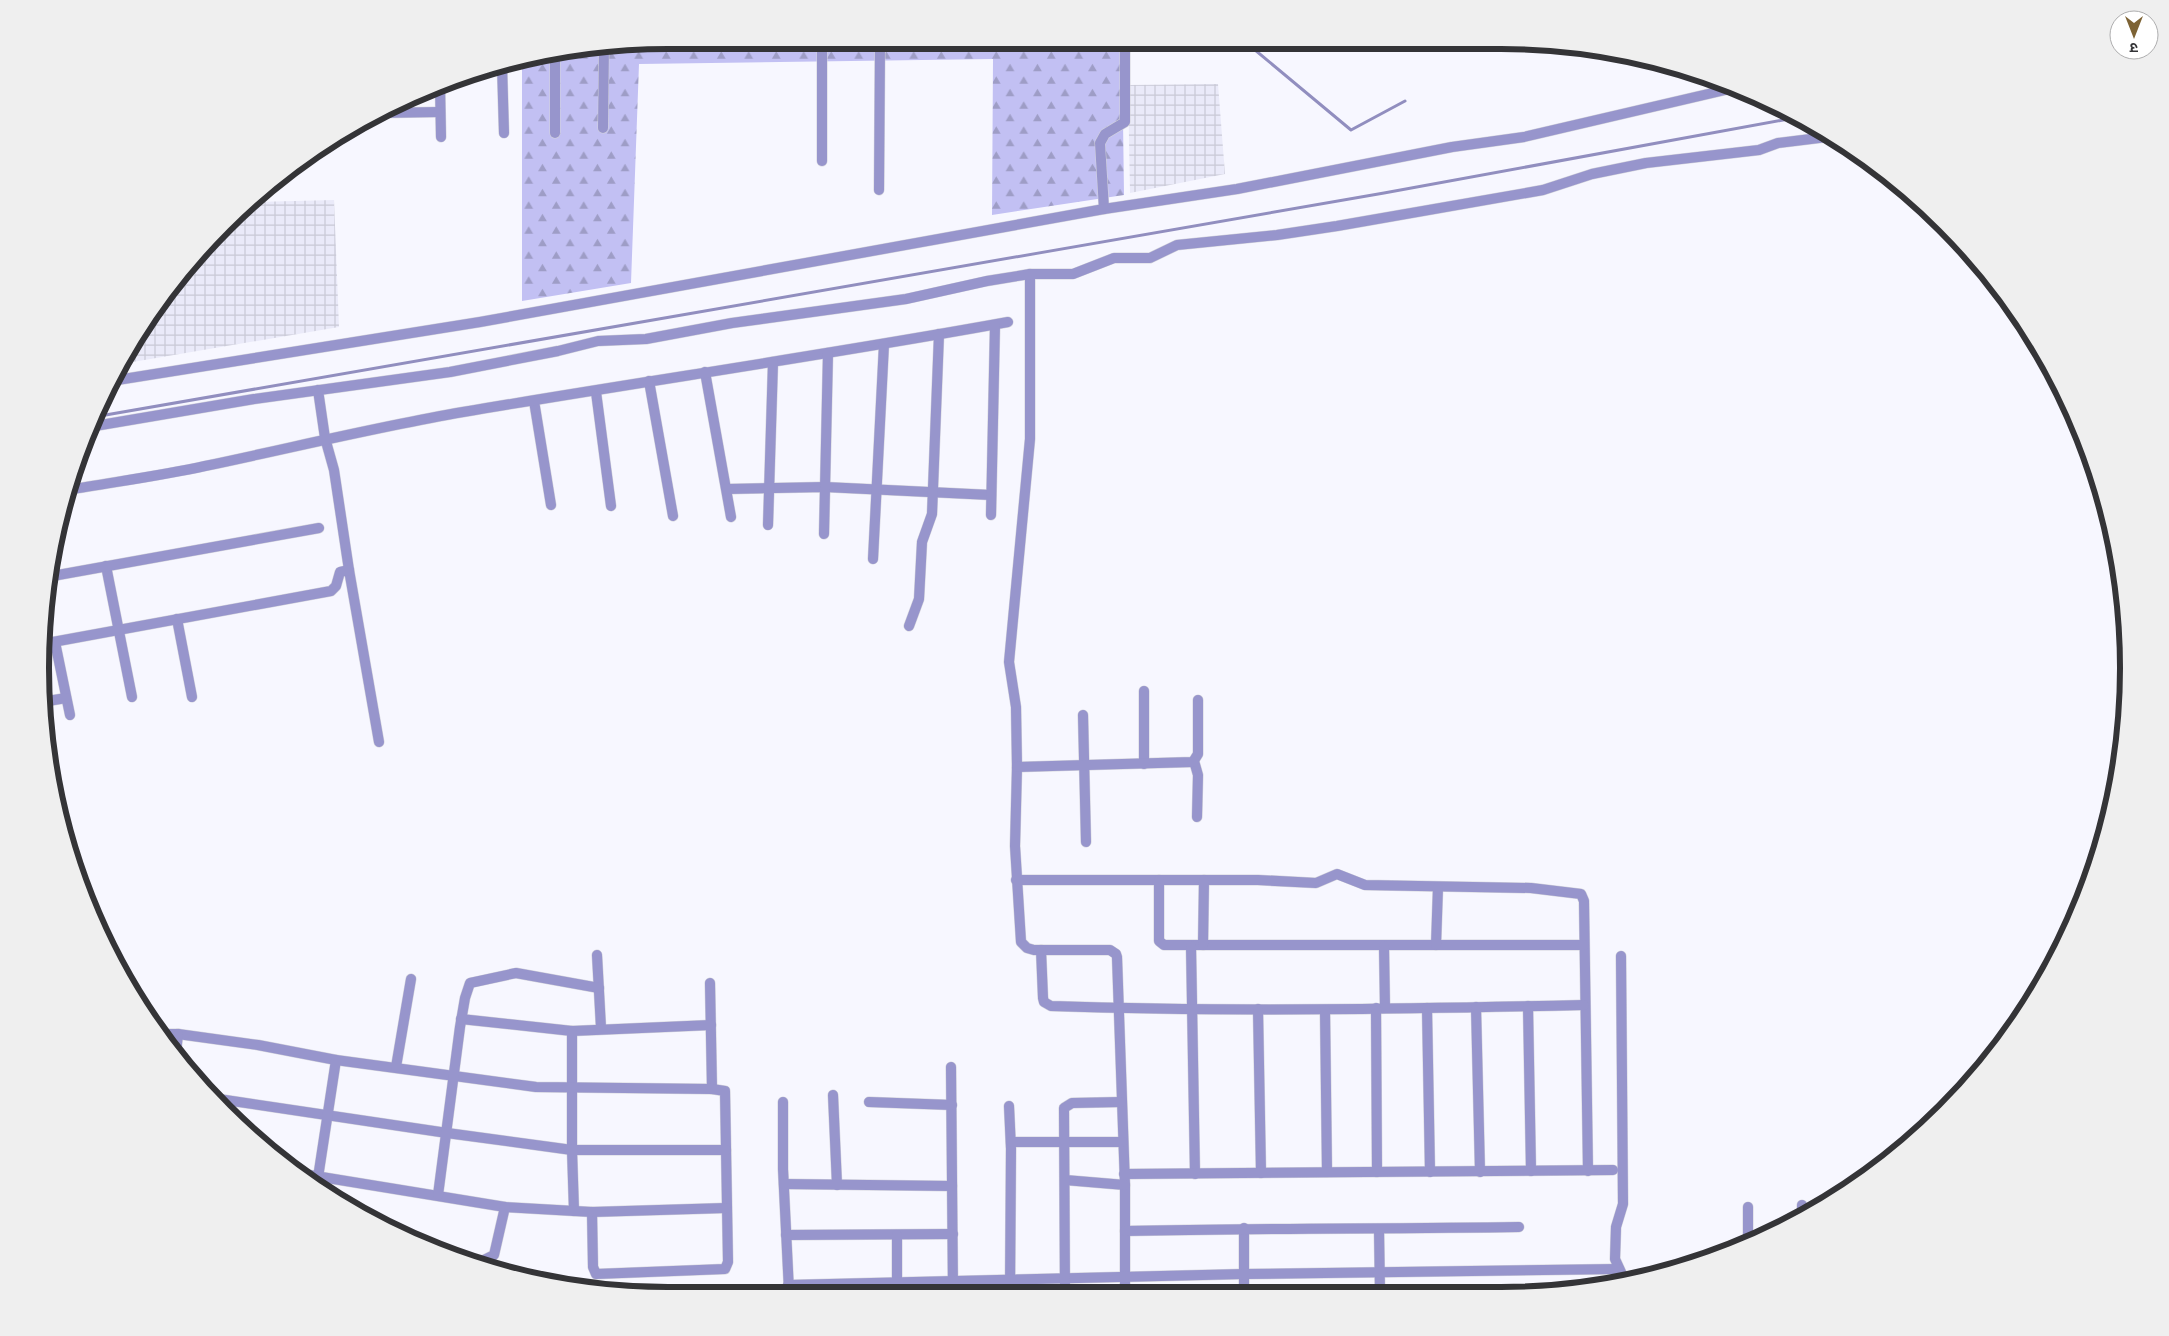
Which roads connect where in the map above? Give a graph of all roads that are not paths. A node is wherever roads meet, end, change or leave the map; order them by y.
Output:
1 (822, 49) edge
2 (880, 49) edge
3 (1125, 49) edge
4 (604, 52) edge
5 (555, 60) edge
6 (502, 72) edge
7 (1723, 90) edge
8 (440, 93) edge
9 (440, 112) junction
10 (395, 113) edge
11 (603, 128) dead end
12 (504, 133) dead end
13 (555, 133) dead end
14 (441, 137) dead end
15 (1820, 138) edge
16 (822, 160) dead end
17 (879, 190) dead end
18 (1104, 209) junction
19 (1030, 274) junction
20 (1008, 322) dead end
21 (995, 325) junction
22 (939, 334) junction
23 (884, 344) junction
24 (828, 353) junction
25 (773, 362) junction
26 (705, 372) junction
27 (121, 378) edge
28 (649, 381) junction
29 (318, 390) junction
30 (596, 392) junction
31 (534, 401) junction
32 (99, 426) edge
33 (325, 438) junction
34 (825, 486) junction
35 (769, 488) junction
36 (877, 488) junction
37 (76, 489) edge
38 (727, 489) junction
39 (933, 492) junction
40 (991, 495) junction
41 (551, 505) dead end
42 (611, 506) dead end
43 (991, 515) dead end
44 (673, 516) dead end
45 (731, 517) dead end
46 (768, 526) dead end
47 (319, 528) dead end
48 (824, 534) dead end
49 (873, 559) dead end
50 (106, 566) junction
51 (345, 570) junction
52 (56, 575) edge
53 (178, 619) junction
54 (909, 626) dead end
55 (118, 630) junction
56 (55, 642) junction
57 (50, 643) edge
58 (1144, 691) dead end
59 (132, 697) dead end
60 (192, 697) dead end
61 (66, 698) junction
62 (1198, 700) dead end
63 (50, 701) edge
64 (70, 715) dead end
65 (1083, 715) dead end
66 (379, 742) dead end
67 (1194, 761) junction
68 (1144, 764) junction
69 (1084, 765) junction
70 (1017, 767) junction
71 (1197, 817) dead end
72 (1086, 842) dead end
73 (1016, 880) junction
74 (1159, 880) junction
75 (1204, 880) junction
76 (1438, 887) junction
77 (1203, 945) junction
78 (1436, 945) junction
79 (1584, 945) junction
80 (1191, 946) junction
81 (1384, 946) junction
82 (1040, 950) junction
83 (597, 955) dead end
84 (1621, 956) dead end
85 (411, 979) dead end
86 (710, 983) dead end
87 (599, 988) junction
88 (1584, 1005) junction
89 (1528, 1006) junction
90 (1120, 1008) junction
91 (1380, 1008) junction
92 (1427, 1008) junction
93 (1476, 1008) junction
94 (1193, 1009) junction
95 (1258, 1009) junction
96 (1325, 1010) junction
97 (461, 1019) junction
98 (711, 1026) junction
99 (601, 1028) junction
100 (572, 1031) junction
101 (169, 1034) edge
102 (178, 1034) junction
103 (177, 1045) edge
104 (336, 1060) junction
105 (396, 1067) junction
106 (951, 1067) dead end
107 (454, 1077) junction
108 (571, 1089) junction
109 (712, 1089) junction
110 (833, 1095) dead end
111 (224, 1100) edge
112 (783, 1102) dead end
113 (869, 1102) dead end
114 (1120, 1102) junction
115 (952, 1105) junction
116 (1009, 1106) dead end
117 (329, 1116) junction
118 (447, 1133) junction
119 (1011, 1142) junction
120 (1065, 1142) junction
121 (1122, 1142) junction
122 (572, 1150) junction
123 (726, 1150) junction
124 (1588, 1170) junction
125 (1613, 1170) dead end
126 (1531, 1171) junction
127 (1327, 1172) junction
128 (1377, 1172) junction
129 (1430, 1172) junction
130 (1480, 1172) junction
131 (1261, 1173) junction
132 (1124, 1174) junction
133 (1194, 1174) junction
134 (318, 1179) edge
135 (320, 1180) edge
136 (1065, 1180) junction
137 (784, 1184) junction
138 (837, 1185) junction
139 (1125, 1185) junction
140 (952, 1186) junction
141 (438, 1195) junction
142 (1802, 1205) dead end
143 (505, 1207) junction
144 (1748, 1207) dead end
145 (726, 1208) junction
146 (1802, 1209) edge
147 (574, 1211) junction
148 (592, 1212) junction
149 (1519, 1227) dead end
150 (1244, 1228) junction
151 (1379, 1229) junction
152 (1125, 1231) junction
153 (953, 1234) junction
154 (786, 1235) junction
155 (897, 1235) junction
156 (1748, 1235) edge
157 (486, 1259) edge
158 (1619, 1269) junction
159 (1379, 1272) junction
160 (1244, 1274) junction
161 (1622, 1275) edge
162 (1125, 1278) junction
163 (1065, 1280) junction
164 (1011, 1281) junction
165 (789, 1287) edge
166 (897, 1287) edge
167 (953, 1287) edge
168 (1010, 1287) edge
169 (1065, 1287) edge
170 (1125, 1287) edge
171 (1244, 1287) edge
172 (1380, 1287) edge

1 - 16 street
2 - 17 street
3 - 18 street
4 - 11 street
5 - 13 street
6 - 12 street
7 - 18 street
8 - 9 street
9 - 10 street
9 - 14 street
15 - 19 street
18 - 27 street
19 - 29 street
19 - 70 street
20 - 21 street
21 - 22 street
21 - 40 street
22 - 23 street
22 - 39 street
23 - 24 street
23 - 36 street
24 - 25 street
24 - 34 street
25 - 26 street
25 - 35 street
26 - 28 street
26 - 38 street
28 - 30 street
28 - 44 street
29 - 32 street
29 - 33 street
30 - 31 street
30 - 42 street
31 - 33 street
31 - 41 street
33 - 37 street
33 - 51 street
34 - 35 street
34 - 36 street
34 - 48 street
35 - 38 street
35 - 46 street
36 - 39 street
36 - 49 street
38 - 45 street
39 - 40 street
39 - 54 street
40 - 43 street
47 - 50 street
50 - 52 street
50 - 55 street
51 - 53 street
51 - 66 street
53 - 55 street
53 - 60 street
55 - 56 street
55 - 59 street
56 - 57 street
56 - 61 street
58 - 68 street
61 - 63 street
61 - 64 street
62 - 67 street
65 - 69 street
67 - 68 street
67 - 71 street
68 - 69 street
69 - 70 street
69 - 72 street
70 - 73 street
73 - 74 street
73 - 82 street
74 - 75 street
74 - 80 street
75 - 76 street
75 - 77 street
76 - 78 street
76 - 79 street
77 - 80 street
77 - 81 street
78 - 79 street
78 - 81 street
79 - 88 street
80 - 94 street
81 - 91 street
82 - 90 street
82 - 90 street
83 - 87 street
84 - 158 street
85 - 105 street
86 - 98 street
87 - 97 street
87 - 99 street
88 - 89 street
88 - 124 street
89 - 93 street
89 - 126 street
90 - 94 street
90 - 114 street
91 - 92 street
91 - 96 street
91 - 128 street
92 - 93 street
92 - 129 street
93 - 130 street
94 - 95 street
94 - 133 street
95 - 96 street
95 - 131 street
96 - 127 street
97 - 100 street
97 - 107 street
98 - 99 street
98 - 109 street
99 - 100 street
100 - 108 street
101 - 102 street
102 - 103 street
102 - 104 street
104 - 105 street
104 - 117 street
105 - 107 street
106 - 115 street
107 - 108 street
107 - 118 street
108 - 109 street
108 - 122 street
109 - 123 street
110 - 138 street
111 - 117 street
112 - 137 street
113 - 115 street
114 - 120 street
114 - 121 street
115 - 140 street
116 - 119 street
117 - 118 street
117 - 134 street
118 - 122 street
118 - 141 street
119 - 120 street
119 - 164 street
120 - 121 street
120 - 136 street
121 - 132 street
122 - 123 street
122 - 147 street
123 - 145 street
124 - 125 street
124 - 126 street
126 - 130 street
127 - 128 street
127 - 131 street
128 - 129 street
129 - 130 street
131 - 133 street
132 - 133 street
132 - 139 street
135 - 141 street
136 - 139 street
136 - 163 street
137 - 138 street
137 - 154 street
138 - 140 street
139 - 152 street
140 - 153 street
141 - 143 street
142 - 146 street
143 - 147 street
143 - 157 street
144 - 156 street
145 - 148 street
145 - 148 street
147 - 148 street
149 - 151 street
150 - 151 street
150 - 152 street
150 - 160 street
151 - 159 street
152 - 162 street
153 - 155 street
153 - 167 street
154 - 155 street
154 - 165 street
155 - 166 street
158 - 159 street
158 - 161 street
159 - 160 street
159 - 172 street
160 - 162 street
160 - 171 street
162 - 163 street
162 - 170 street
163 - 164 street
163 - 169 street
164 - 167 street
164 - 168 street

